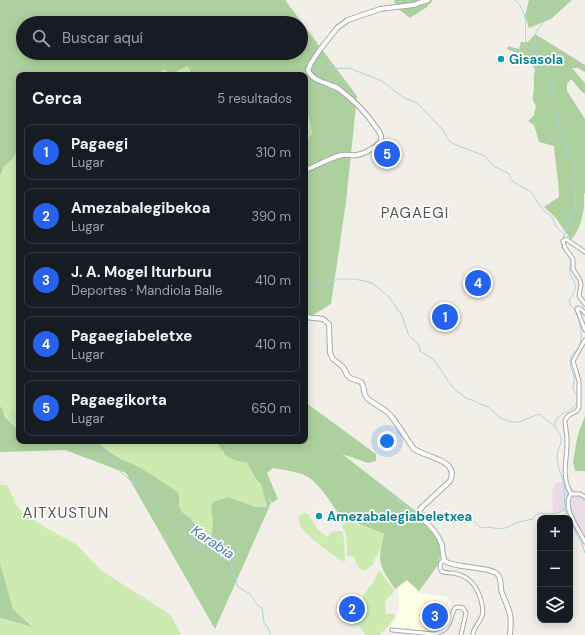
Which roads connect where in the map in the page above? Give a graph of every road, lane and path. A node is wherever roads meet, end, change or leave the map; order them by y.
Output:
1 (428, 0) edge
2 (308, 169) edge
3 (585, 252) edge
4 (585, 304) edge
5 (585, 313) edge
6 (308, 317) edge
7 (585, 330) edge
8 (585, 340) edge
9 (571, 494) junction
10 (585, 497) edge
11 (585, 542) edge
12 (444, 559) junction
13 (392, 630) dead end
14 (461, 635) edge
15 (473, 635) edge
16 (510, 635) edge

1 - 2 street
3 - 4 street
5 - 7 street
6 - 12 street
8 - 9 street
9 - 10 street
9 - 11 street
12 - 15 street
12 - 16 street
13 - 14 street

